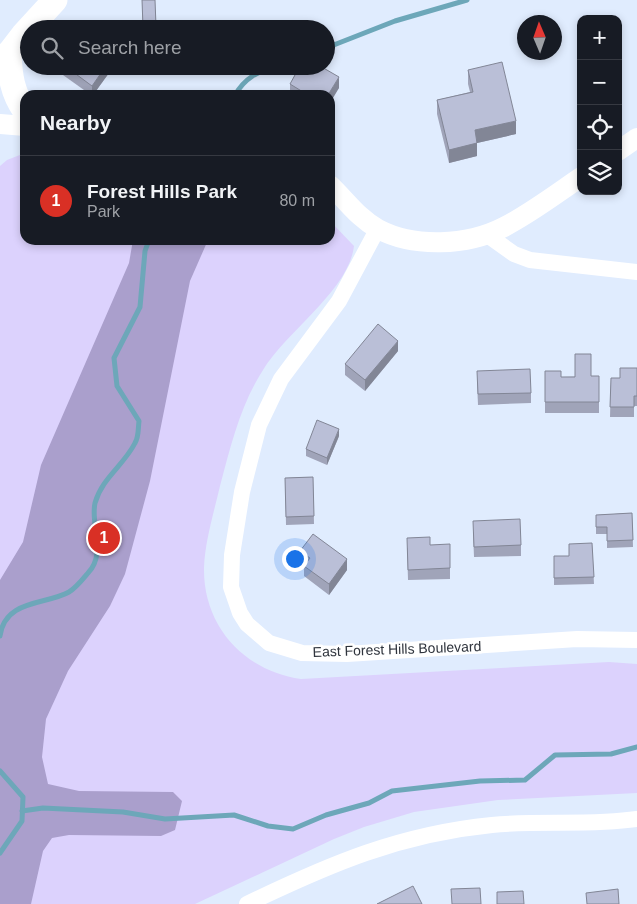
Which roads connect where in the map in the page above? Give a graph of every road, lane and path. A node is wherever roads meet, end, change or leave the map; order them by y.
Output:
1 (55, 0) edge
2 (38, 20) edge
3 (20, 40) edge
4 (4, 59) edge
5 (20, 103) edge
6 (0, 124) edge
7 (20, 126) edge
8 (637, 138) edge
9 (619, 150) edge
10 (577, 180) edge
11 (335, 190) edge
12 (378, 228) junction
13 (486, 234) junction
14 (637, 272) edge
15 (637, 640) edge
16 (637, 819) edge
17 (247, 904) edge

1 - 2 main road
3 - 4 main road
4 - 5 main road
6 - 7 street
8 - 9 street
10 - 13 street
11 - 12 street
12 - 13 street
12 - 15 street, East Forest Hills Boulevard
13 - 14 street
16 - 17 street

